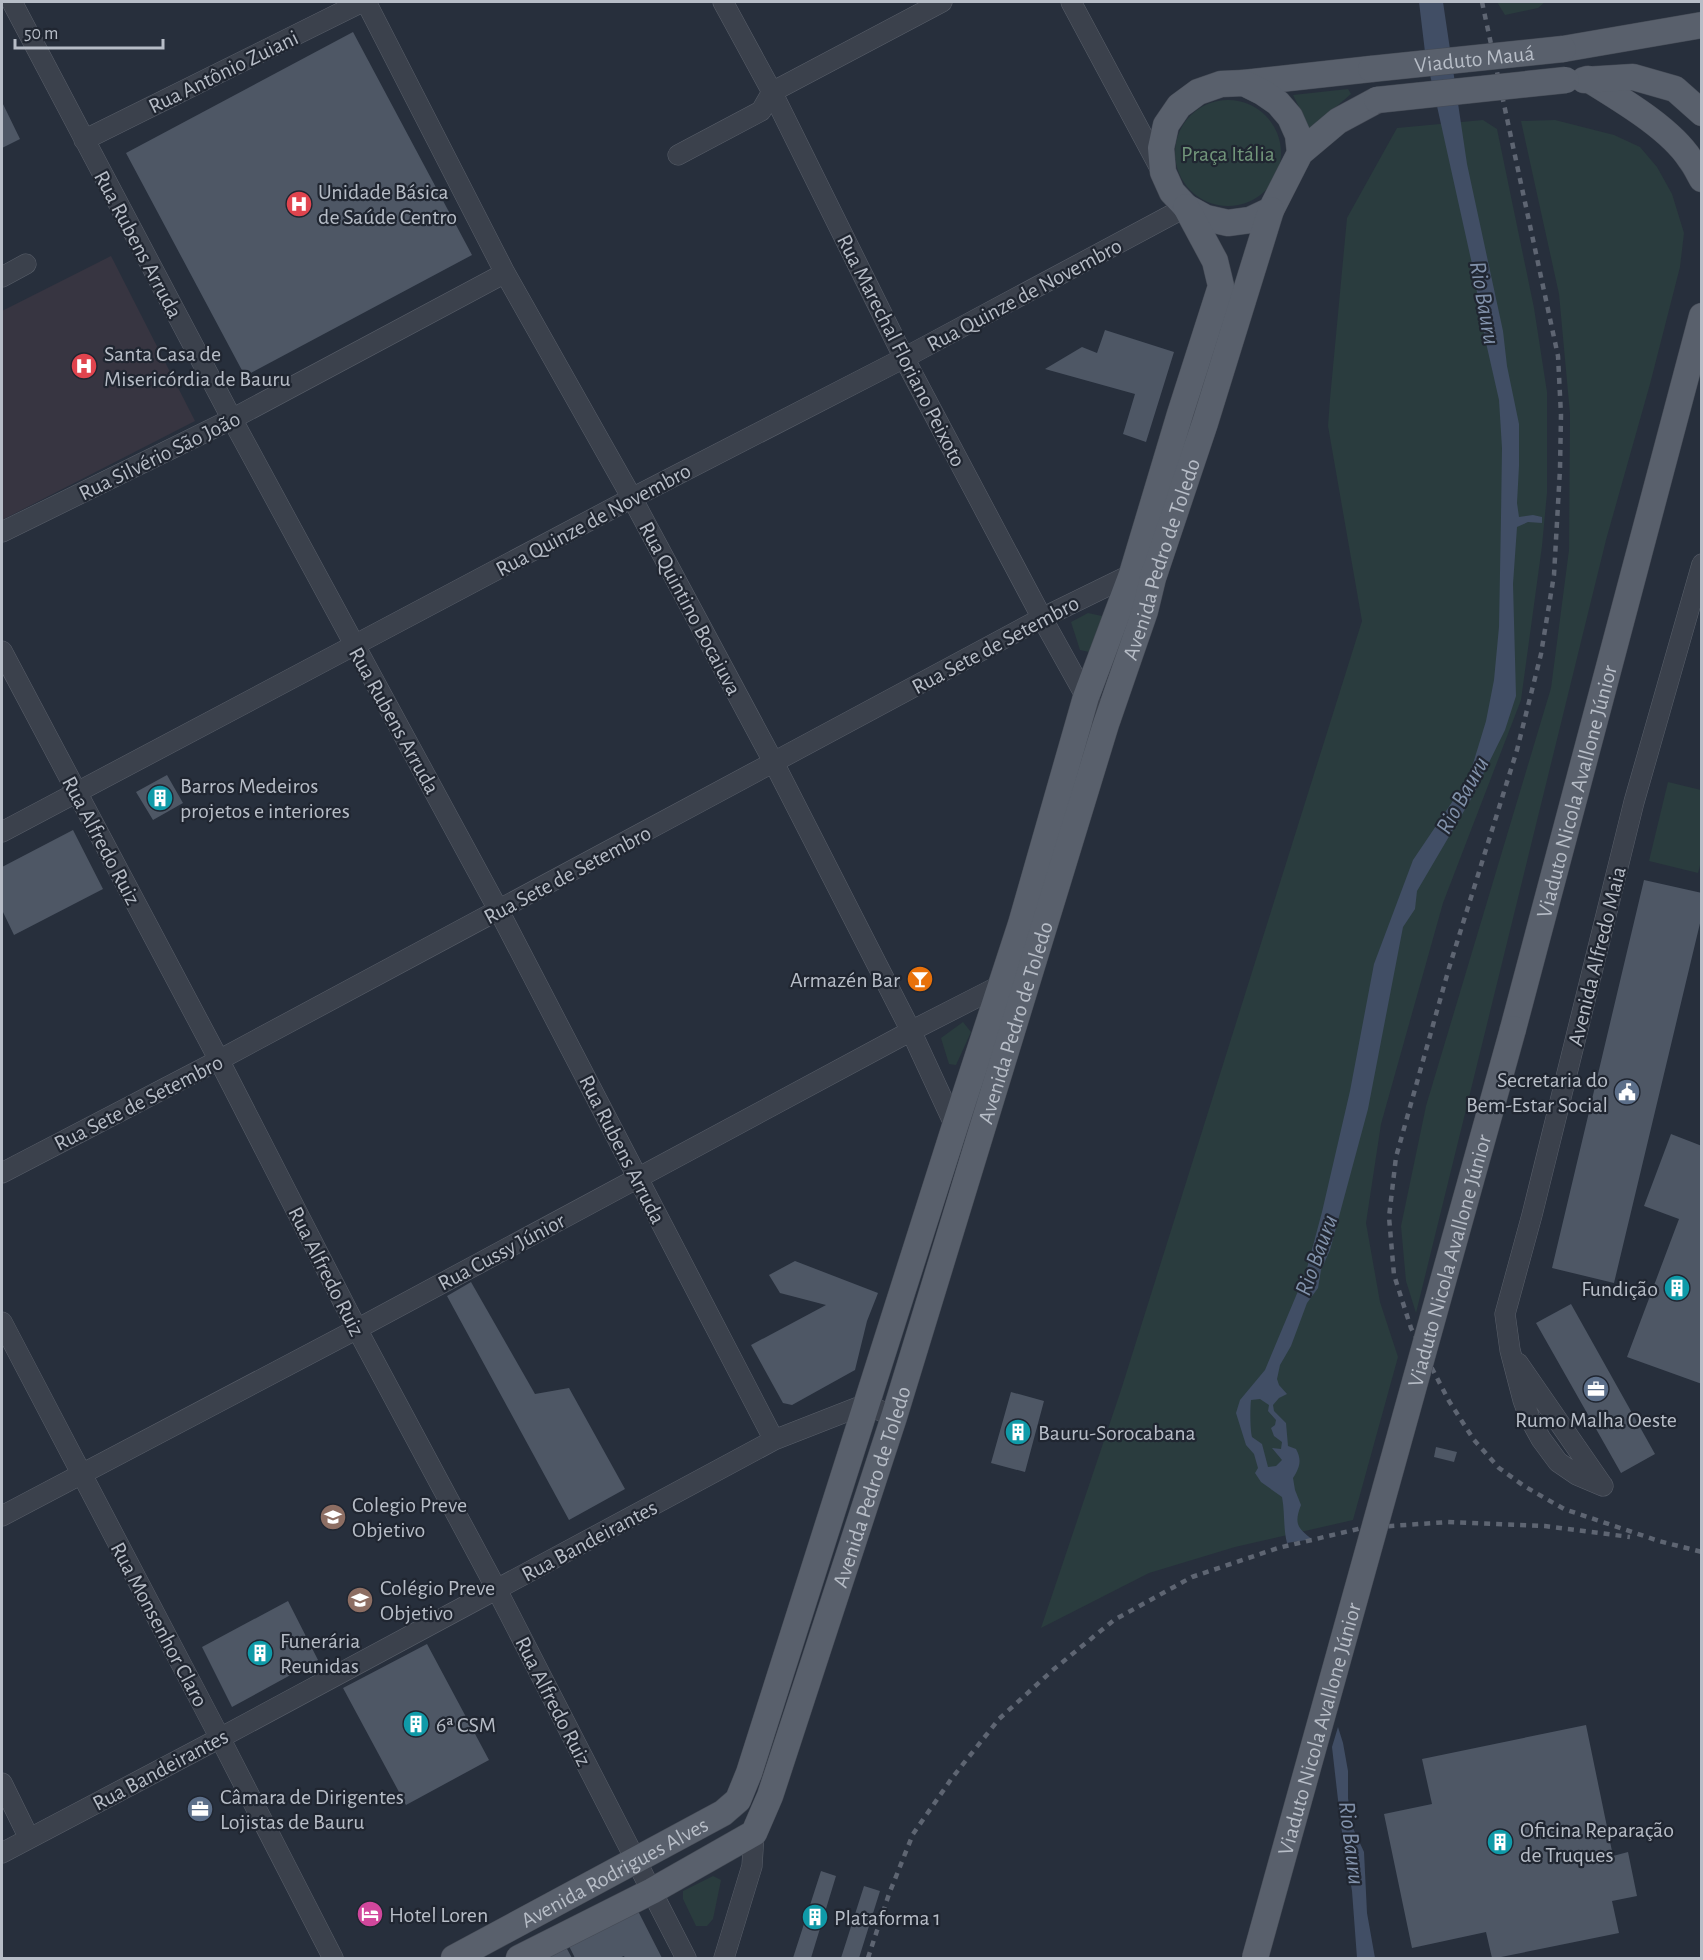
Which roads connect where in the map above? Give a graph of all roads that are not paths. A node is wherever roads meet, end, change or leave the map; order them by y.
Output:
1 (12, 2) edge
2 (364, 2) edge
3 (723, 2) edge
4 (942, 2) edge
5 (1071, 2) edge
6 (1701, 25) edge
7 (1577, 80) junction
8 (1244, 83) junction
9 (772, 92) junction
10 (1701, 113) edge
11 (84, 140) junction
12 (1300, 153) junction
13 (678, 155) dead end
14 (1163, 172) junction
15 (1701, 179) edge
16 (1186, 207) junction
17 (1271, 210) junction
18 (26, 264) dead end
19 (505, 273) junction
20 (2, 277) edge
21 (1701, 316) edge
22 (904, 358) junction
23 (232, 419) junction
24 (632, 498) junction
25 (2, 532) edge
26 (1701, 564) edge
27 (1142, 576) junction
28 (1042, 618) junction
29 (355, 645) junction
30 (2, 651) edge
31 (1086, 697) junction
32 (1106, 724) junction
33 (774, 763) junction
34 (77, 793) junction
35 (2, 832) edge
36 (499, 910) junction
37 (1032, 928) junction
38 (1001, 985) junction
39 (911, 1031) junction
40 (219, 1060) junction
41 (955, 1126) junction
42 (2, 1173) edge
43 (638, 1178) junction
44 (2, 1322) edge
45 (357, 1329) junction
46 (1510, 1350) junction
47 (866, 1404) junction
48 (894, 1418) junction
49 (774, 1440) junction
50 (81, 1474) junction
51 (2, 1516) edge
52 (497, 1590) junction
53 (220, 1738) junction
54 (2, 1783) edge
55 (738, 1800) joint
56 (754, 1833) junction
57 (29, 1838) junction
58 (2, 1852) edge
59 (635, 1860) junction
60 (652, 1891) junction
61 (333, 1959) edge
62 (454, 1959) edge
63 (519, 1959) edge
64 (686, 1959) edge
65 (724, 1959) edge
66 (1255, 1959) edge

1 - 11 street, Rua Rubens Arruda
2 - 11 street, Rua Antônio Zuiani
2 - 19 street, Rua Quintino Bocaiuva
3 - 9 street, Rua Marechal Floriano Peixoto
4 - 9 street
5 - 14 street
6 - 8 main road, Viaduto Mauá, bridge
7 - 10 main road, Viaduto Mauá
7 - 12 main road, Viaduto Mauá, bridge
7 - 15 main road
8 - 12 main road
8 - 14 main road
9 - 13 street
9 - 22 street, Rua Marechal Floriano Peixoto
11 - 23 street, Rua Rubens Arruda
12 - 17 main road
14 - 16 main road
16 - 17 main road
16 - 22 street, Rua Quinze de Novembro
16 - 27 main road, Avenida Pedro de Toledo
17 - 27 main road, Avenida Pedro de Toledo
18 - 20 street
19 - 23 street, Rua Silvério São João
19 - 24 street, Rua Quintino Bocaiuva
21 - 66 main road, Viaduto Nicola Avallone Júnior, bridge
22 - 24 street, Rua Quinze de Novembro
22 - 28 street, Rua Marechal Floriano Peixoto
23 - 25 street, Rua Silvério São João
23 - 29 street, Rua Rubens Arruda
24 - 29 street, Rua Quinze de Novembro
24 - 33 street, Rua Quintino Bocaiuva
26 - 46 street, Avenida Alfredo Maia
27 - 28 street, Rua Sete de Setembro
27 - 31 main road, Avenida Pedro de Toledo
27 - 32 main road, Avenida Pedro de Toledo
28 - 31 street, Rua Marechal Floriano Peixoto
28 - 33 street, Rua Sete de Setembro
29 - 34 street, Rua Quinze de Novembro
29 - 36 street, Rua Rubens Arruda
30 - 34 street, Rua Alfredo Ruiz
31 - 32 street, Rua Marechal Floriano Peixoto
31 - 37 main road, Avenida Pedro de Toledo
32 - 37 main road, Avenida Pedro de Toledo
33 - 36 street, Rua Sete de Setembro
33 - 39 street, Rua Quintino Bocaiuva
34 - 35 street, Rua Quinze de Novembro
34 - 40 street, Rua Alfredo Ruiz
36 - 40 street, Rua Sete de Setembro
36 - 43 street, Rua Rubens Arruda
37 - 38 main road, Avenida Pedro de Toledo
37 - 48 main road, Avenida Pedro de Toledo
38 - 39 street, Rua Cussy Júnior
38 - 41 main road, Avenida Pedro de Toledo
39 - 41 street, Rua Quintino Bocaiuva
39 - 43 street, Rua Cussy Júnior
40 - 42 street, Rua Sete de Setembro
40 - 45 street, Rua Alfredo Ruiz
41 - 47 main road, Avenida Pedro de Toledo
43 - 45 street, Rua Cussy Júnior
43 - 49 street, Rua Rubens Arruda
44 - 50 street, Rua Monsenhor Claro
45 - 50 street, Rua Cussy Júnior
45 - 52 street, Rua Alfredo Ruiz
46 - 46 street, Avenida Alfredo Maia
47 - 48 street
47 - 49 street, Rua Bandeirantes
47 - 55 main road, Avenida Pedro de Toledo
48 - 56 main road, Avenida Pedro de Toledo
49 - 52 street, Rua Bandeirantes
50 - 51 street, Rua Cussy Júnior
50 - 53 street, Rua Monsenhor Claro
52 - 53 street, Rua Bandeirantes
52 - 59 street, Rua Alfredo Ruiz
53 - 57 street, Rua Bandeirantes
53 - 61 street, Rua Monsenhor Claro
54 - 57 street
55 - 59 main road, Avenida Rodrigues Alves
56 - 60 main road, Avenida Rodrigues Alves
56 - 65 street
57 - 58 street, Rua Bandeirantes
59 - 60 street, Rua Alfredo Ruiz
59 - 62 main road, Avenida Rodrigues Alves
60 - 63 main road, Avenida Rodrigues Alves
60 - 64 street, Rua Alfredo Ruiz

